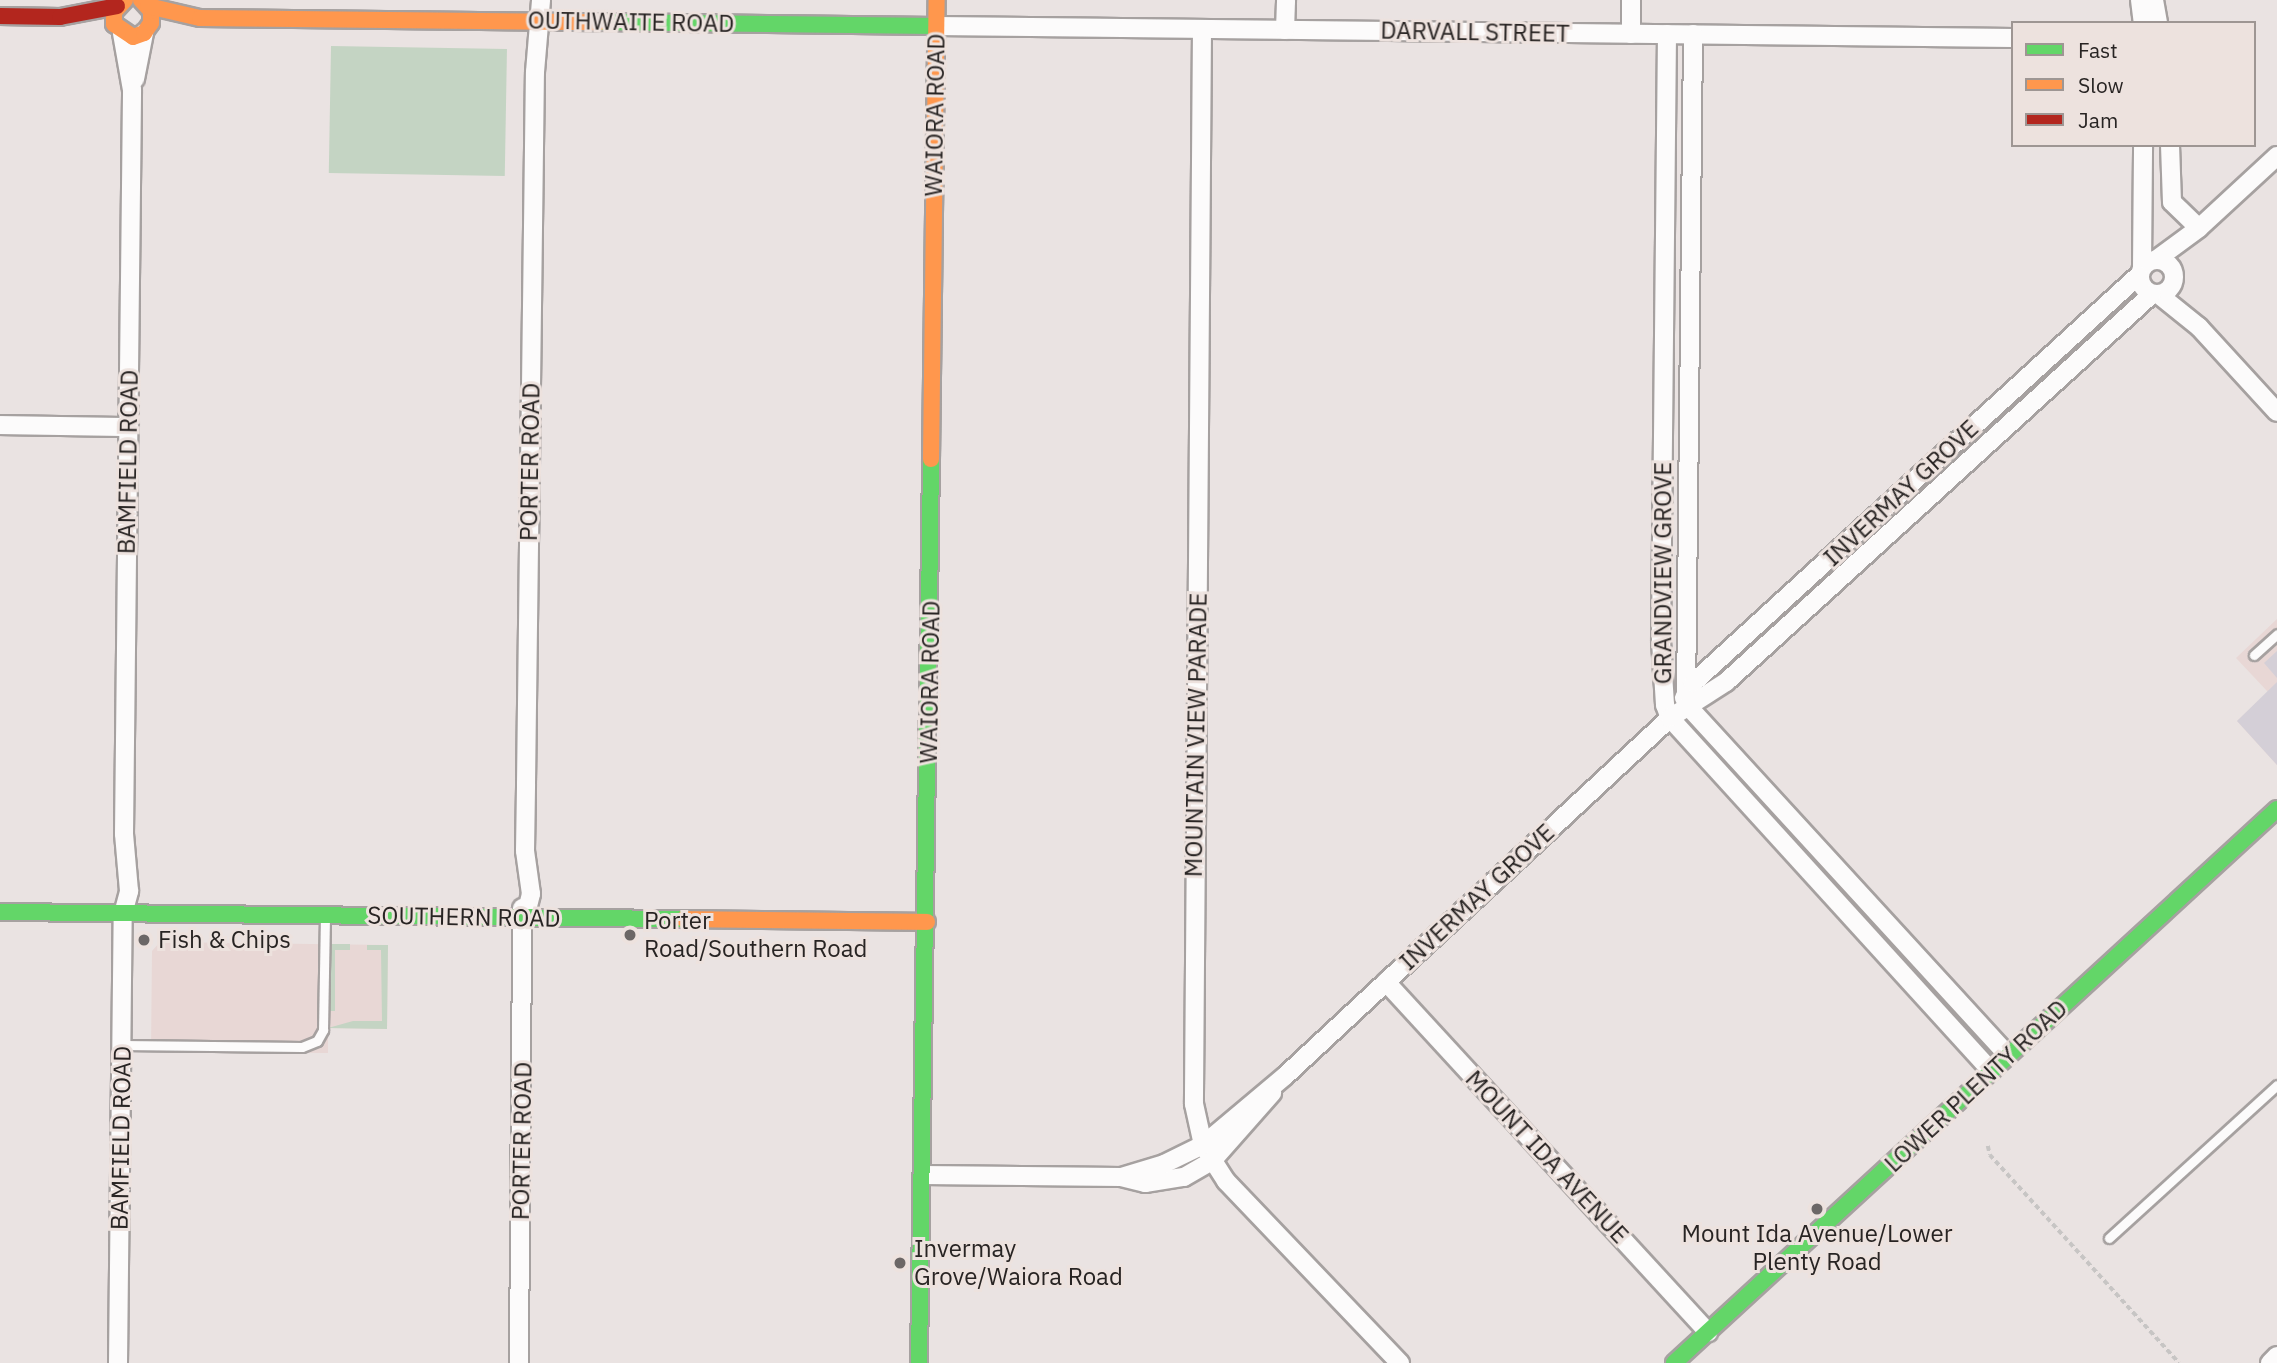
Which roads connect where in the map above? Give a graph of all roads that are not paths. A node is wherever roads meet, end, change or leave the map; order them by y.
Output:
1 (530, 0) edge
2 (541, 0) edge
3 (937, 0) edge
4 (1286, 0) edge
5 (1631, 0) edge
6 (2140, 0) edge
7 (2154, 0) edge
8 (121, 2) edge
9 (144, 2) edge
10 (0, 16) edge
11 (60, 17) junction
12 (200, 18) junction
13 (535, 20) junction
14 (2143, 21) edge
15 (2158, 21) edge
16 (936, 26) junction
17 (1202, 29) junction
18 (1285, 30) junction
19 (119, 31) junction
20 (146, 31) junction
21 (1631, 34) junction
22 (1667, 34) junction
23 (1693, 34) junction
24 (2011, 38) edge
25 (132, 90) junction
26 (2143, 147) edge
27 (2170, 147) edge
28 (2277, 156) edge
29 (2199, 228) junction
30 (2146, 267) junction
31 (2173, 276) junction
32 (2155, 294) junction
33 (2199, 327) junction
34 (2277, 412) edge
35 (0, 425) edge
36 (129, 427) junction
37 (2277, 634) edge
38 (2254, 655) dead end
39 (1687, 701) junction
40 (1670, 718) junction
41 (2277, 809) edge
42 (0, 912) edge
43 (124, 914) junction
44 (325, 916) junction
45 (525, 918) junction
46 (927, 922) junction
47 (1386, 982) junction
48 (122, 1045) junction
49 (2008, 1055) junction
50 (1991, 1071) junction
51 (2277, 1085) edge
52 (1208, 1153) junction
53 (923, 1175) junction
54 (2109, 1238) dead end
55 (1708, 1332) junction
56 (2277, 1356) edge
57 (118, 1363) edge
58 (519, 1363) edge
59 (919, 1363) edge
60 (1400, 1363) edge
61 (1674, 1363) edge
62 (2270, 1363) edge

1 - 13 street, PORTER ROAD
2 - 13 street, PORTER ROAD
3 - 16 main road, WAIORA ROAD
4 - 18 street
5 - 21 street
6 - 14 street
7 - 15 street
8 - 11 main road
8 - 19 main road
9 - 12 main road, OUTHWAITE ROAD
9 - 20 main road
10 - 11 main road
11 - 19 main road
12 - 13 main road, OUTHWAITE ROAD
12 - 20 main road, OUTHWAITE ROAD
13 - 16 main road, OUTHWAITE ROAD
13 - 45 street, PORTER ROAD
16 - 17 street, DARVALL STREET
16 - 46 main road, WAIORA ROAD
17 - 18 street, DARVALL STREET
17 - 52 street, MOUNTAIN VIEW PARADE
18 - 21 street, DARVALL STREET
19 - 20 main road, OUTHWAITE ROAD
19 - 25 street, BAMFIELD ROAD
20 - 25 street, BAMFIELD ROAD
21 - 22 street, DARVALL STREET
22 - 23 street, DARVALL STREET
22 - 40 street, GRANDVIEW GROVE
23 - 24 street, DARVALL STREET
23 - 39 street, GRANDVIEW GROVE
25 - 36 street, BAMFIELD ROAD
26 - 30 street
27 - 29 street
28 - 29 street, INVERMAY GROVE
29 - 30 street, INVERMAY GROVE
29 - 31 street, INVERMAY GROVE
30 - 31 street
30 - 32 street
30 - 39 street, INVERMAY GROVE
31 - 32 street, INVERMAY GROVE
31 - 33 street
32 - 33 street
32 - 39 street, INVERMAY GROVE
33 - 34 street
35 - 36 street
36 - 43 street, BAMFIELD ROAD
37 - 38 lane
39 - 40 street, INVERMAY GROVE
39 - 49 street, GRANDVIEW GROVE
40 - 47 street, INVERMAY GROVE
40 - 50 street, GRANDVIEW GROVE
41 - 49 main road, LOWER PLENTY ROAD
42 - 43 main road, SOUTHERN ROAD
43 - 44 main road, SOUTHERN ROAD
43 - 48 street, BAMFIELD ROAD
44 - 45 main road, SOUTHERN ROAD
44 - 48 lane
45 - 46 main road, SOUTHERN ROAD
45 - 58 street, PORTER ROAD
46 - 53 main road, WAIORA ROAD
47 - 52 street, INVERMAY GROVE
47 - 55 street, MOUNT IDA AVENUE
48 - 57 street, BAMFIELD ROAD
49 - 50 main road, LOWER PLENTY ROAD
50 - 55 main road, LOWER PLENTY ROAD
51 - 54 lane
52 - 53 street, INVERMAY GROVE
52 - 60 street
53 - 59 main road, WAIORA ROAD
55 - 61 main road, LOWER PLENTY ROAD
56 - 62 street

